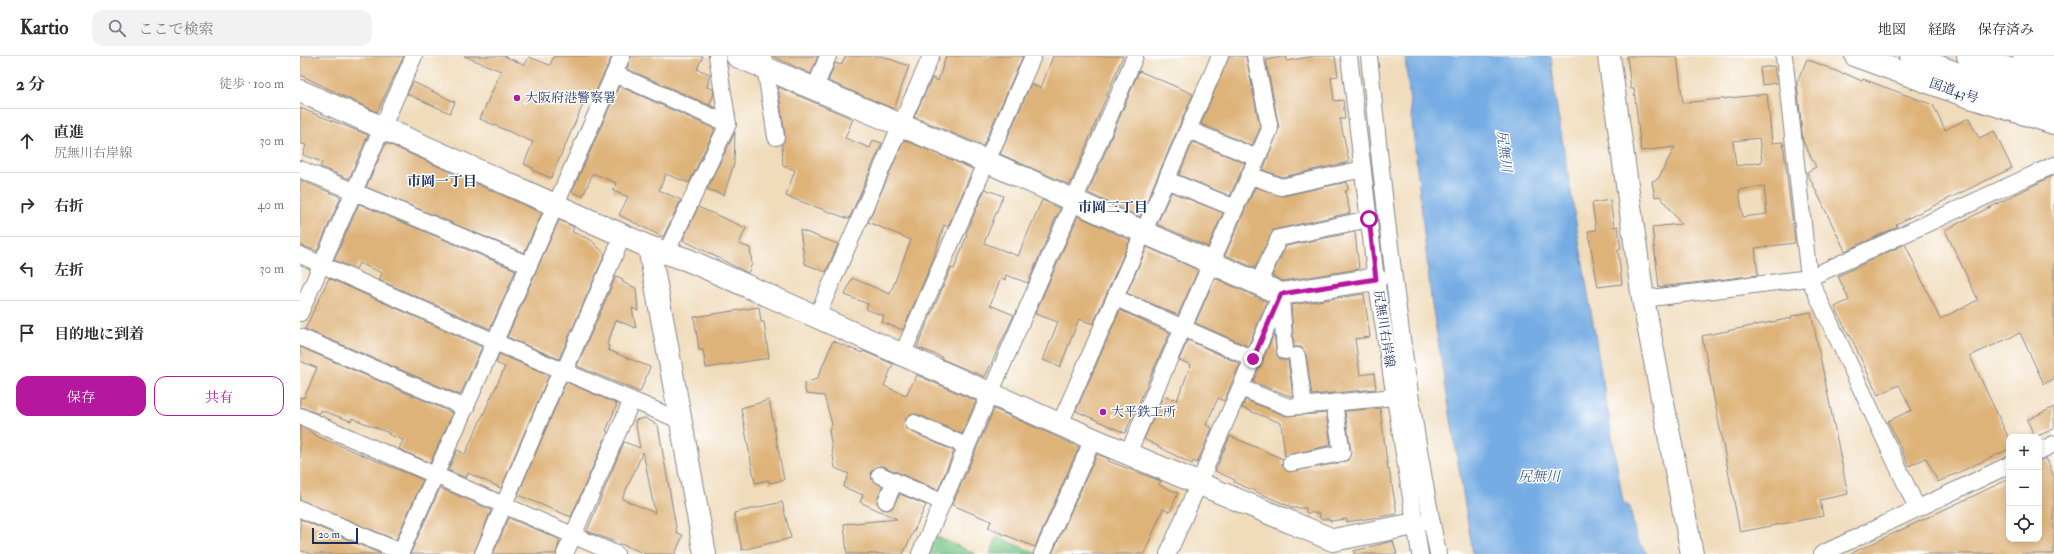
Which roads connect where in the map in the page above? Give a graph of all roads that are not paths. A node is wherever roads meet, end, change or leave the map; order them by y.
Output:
1 (414, 56) edge
2 (622, 56) edge
3 (717, 56) edge
4 (737, 56) edge
5 (828, 56) edge
6 (931, 56) edge
7 (1033, 56) edge
8 (1135, 56) edge
9 (1220, 56) edge
10 (1255, 56) edge
11 (1349, 56) edge
12 (1369, 56) edge
13 (1609, 56) edge
14 (1784, 56) edge
15 (1845, 56) edge
16 (1856, 56) edge
17 (1911, 56) edge
18 (1968, 56) edge
19 (2024, 56) edge
20 (2051, 56) edge
21 (2054, 57) edge
22 (765, 62) edge
23 (2054, 65) edge
24 (615, 74) junction
25 (2054, 83) edge
26 (815, 88) junction
27 (300, 91) edge
28 (2054, 103) edge
29 (2054, 123) edge
30 (728, 124) junction
31 (901, 125) junction
32 (381, 127) junction
33 (2054, 127) edge
34 (1189, 130) junction
35 (776, 138) dead end
36 (1257, 158) junction
37 (988, 162) junction
38 (2054, 165) edge
39 (300, 169) edge
40 (1363, 169) junction
41 (1250, 175) junction
42 (1167, 180) junction
43 (353, 191) junction
44 (1074, 201) junction
45 (555, 204) junction
46 (1235, 208) junction
47 (1369, 219) junction
48 (1144, 233) junction
49 (623, 235) junction
50 (657, 250) junction
51 (300, 255) edge
52 (1212, 263) junction
53 (321, 264) junction
54 (529, 265) junction
55 (1809, 278) junction
56 (1376, 279) junction
57 (1258, 284) junction
58 (1281, 294) junction
59 (1116, 298) junction
60 (1643, 299) junction
61 (300, 313) edge
62 (817, 316) junction
63 (1183, 329) junction
64 (300, 337) edge
65 (495, 342) junction
66 (902, 355) junction
67 (1253, 359) junction
68 (561, 370) junction
69 (1241, 388) junction
70 (989, 393) junction
71 (1395, 397) junction
72 (632, 400) junction
73 (1334, 404) junction
74 (1304, 406) junction
75 (466, 408) junction
76 (300, 416) edge
77 (681, 421) junction
78 (914, 423) dead end
79 (1060, 424) junction
80 (1093, 439) junction
81 (2054, 444) edge
82 (966, 446) junction
83 (2042, 450) edge
84 (1128, 453) junction
85 (1291, 463) dead end
86 (2006, 466) edge
87 (434, 476) junction
88 (1199, 483) junction
89 (886, 501) dead end
90 (942, 502) junction
91 (504, 506) junction
92 (1917, 508) junction
93 (300, 509) edge
94 (1415, 524) junction
95 (574, 535) junction
96 (400, 553) edge
97 (483, 554) edge
98 (565, 554) edge
99 (616, 554) edge
100 (705, 554) edge
101 (920, 554) edge
102 (1042, 554) edge
103 (1168, 554) edge
104 (1420, 554) edge
105 (1438, 554) edge
106 (1692, 554) edge
107 (1822, 554) edge

1 - 32 street
2 - 24 street
3 - 30 street
4 - 22 main road
5 - 26 street
6 - 31 street
7 - 37 street
8 - 44 street
9 - 34 street
10 - 36 street
11 - 40 street, 尻無川右岸線
12 - 105 street
13 - 60 main road
14 - 55 street
15 - 33 main road
16 - 29 main road, 国道43号
17 - 28 main road
18 - 25 main road
19 - 23 main road
20 - 21 main road
22 - 26 main road
22 - 35 street
24 - 30 street
24 - 45 street
26 - 31 main road
27 - 32 main road
30 - 50 street
31 - 37 main road
31 - 62 street
32 - 43 street
32 - 45 main road
34 - 36 street
34 - 42 street
36 - 41 street
37 - 44 main road
37 - 66 street
38 - 55 street
39 - 43 street
40 - 41 street
40 - 47 street, 尻無川右岸線
41 - 46 street
42 - 46 street
42 - 48 street
43 - 53 street
43 - 54 street
44 - 48 main road
44 - 70 street
45 - 49 main road
45 - 54 street
46 - 52 street
47 - 56 street, 尻無川右岸線
47 - 57 street
48 - 52 main road
48 - 59 street
49 - 50 main road
49 - 68 street
50 - 62 main road
50 - 77 main road
51 - 53 street
52 - 57 main road
52 - 63 street
53 - 61 street
53 - 65 street
54 - 65 street
55 - 60 street
55 - 92 street
56 - 58 main road
56 - 71 street, 尻無川右岸線
57 - 58 main road
58 - 67 street
58 - 74 street
59 - 63 street
59 - 79 street
60 - 106 main road
62 - 66 main road
63 - 67 street
63 - 84 street
64 - 75 street
65 - 68 street
65 - 75 street
66 - 70 main road
67 - 69 street
68 - 72 street
68 - 91 street
69 - 74 street
69 - 88 street
70 - 79 main road
70 - 82 street
71 - 73 street
71 - 94 street, 尻無川右岸線
72 - 77 street
72 - 95 street
73 - 74 street
73 - 85 street
75 - 87 street
76 - 87 street
77 - 100 main road
78 - 82 street
79 - 80 main road
80 - 84 main road
80 - 102 street
81 - 83 street
82 - 90 street
84 - 88 main road
86 - 92 street
87 - 91 street
87 - 96 street
88 - 94 main road
88 - 103 street
89 - 90 street
90 - 101 street
91 - 95 street
91 - 97 street
92 - 107 street
93 - 96 street
94 - 104 street, 尻無川右岸線
95 - 98 street
95 - 99 street

